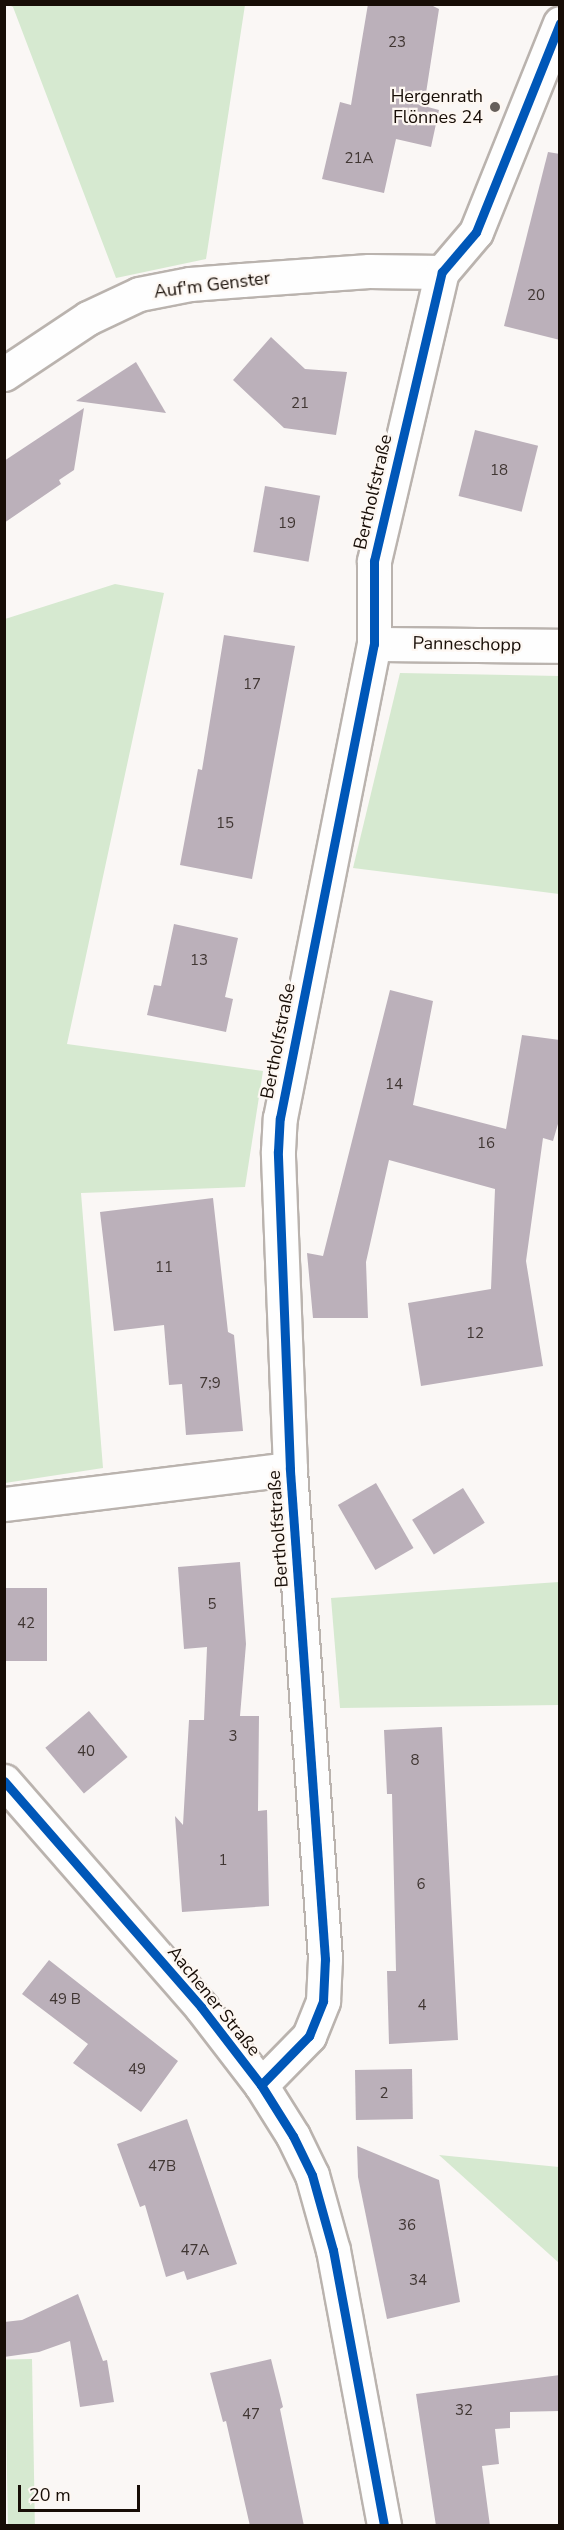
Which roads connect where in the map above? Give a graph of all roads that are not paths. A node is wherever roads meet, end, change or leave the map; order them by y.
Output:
1 (560, 23) edge
2 (442, 272) junction
3 (4, 374) edge
4 (374, 644) junction
5 (560, 646) edge
6 (290, 1469) junction
7 (4, 1504) edge
8 (4, 1781) edge
9 (261, 2085) junction
10 (384, 2526) edge

1 - 2 street, Bertholfstraße
2 - 3 street, Auf'm Genster
2 - 4 street, Bertholfstraße
4 - 5 street, Panneschopp
4 - 6 street, Bertholfstraße
6 - 7 street
6 - 9 street, Bertholfstraße
8 - 9 street, Aachener Straße
9 - 10 street, Aachener Straße

